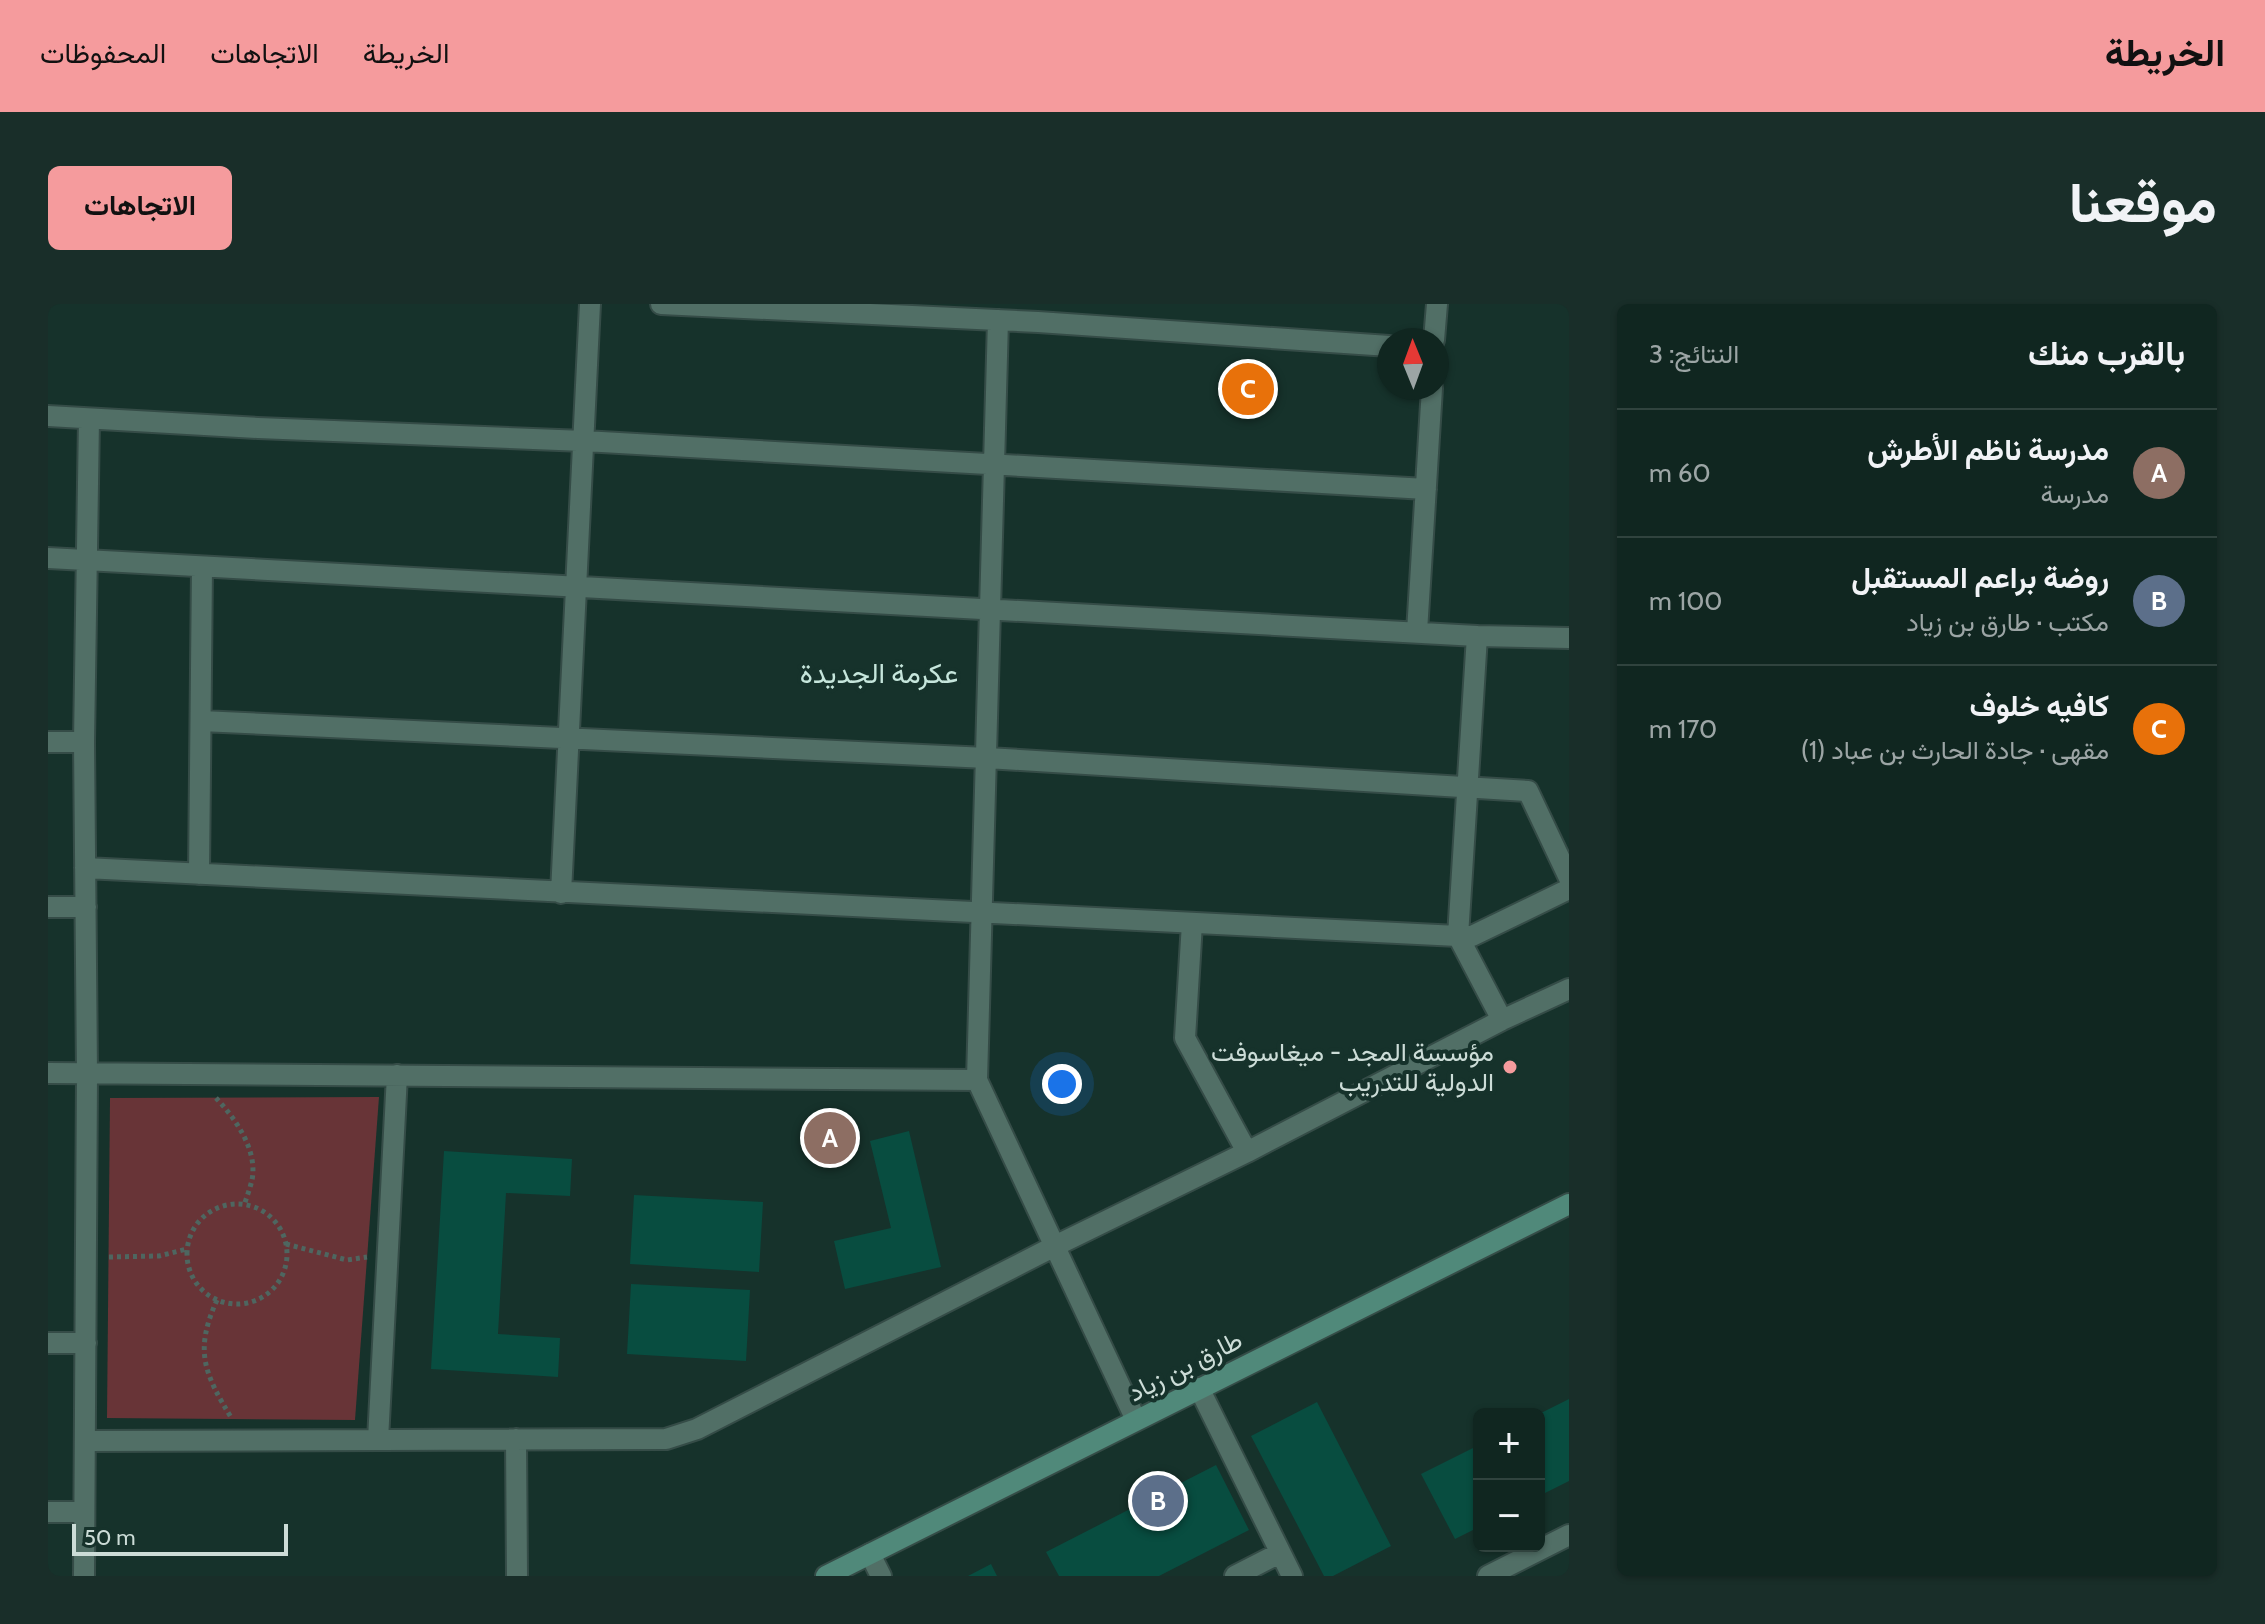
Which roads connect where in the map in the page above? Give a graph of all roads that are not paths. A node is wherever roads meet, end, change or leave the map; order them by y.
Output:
1 (590, 304) edge
2 (661, 304) edge
3 (1437, 304) edge
4 (806, 307) edge
5 (1038, 313) edge
6 (998, 320) junction
7 (1435, 328) edge
8 (1377, 345) edge
9 (1431, 400) edge
10 (48, 416) edge
11 (89, 419) junction
12 (584, 441) junction
13 (994, 464) junction
14 (1426, 489) junction
15 (48, 558) edge
16 (86, 560) junction
17 (202, 567) junction
18 (576, 589) junction
19 (990, 610) junction
20 (1417, 632) junction
21 (1477, 636) junction
22 (1569, 638) edge
23 (201, 721) junction
24 (569, 740) junction
25 (48, 742) edge
26 (84, 742) junction
27 (987, 758) junction
28 (1467, 786) junction
29 (85, 868) junction
30 (199, 874) junction
31 (1569, 878) edge
32 (1569, 889) edge
33 (561, 893) junction
34 (48, 907) edge
35 (86, 907) junction
36 (982, 913) junction
37 (1192, 923) junction
38 (1458, 936) junction
39 (1569, 989) edge
40 (1502, 1020) junction
41 (48, 1073) edge
42 (87, 1074) junction
43 (397, 1075) junction
44 (977, 1080) junction
45 (1247, 1152) junction
46 (1569, 1204) edge
47 (1055, 1246) junction
48 (48, 1343) edge
49 (86, 1343) junction
50 (1199, 1388) junction
51 (1136, 1420) junction
52 (516, 1439) junction
53 (378, 1440) junction
54 (85, 1441) junction
55 (48, 1512) edge
56 (84, 1512) junction
57 (1569, 1535) edge
58 (1280, 1553) junction
59 (870, 1554) junction
60 (84, 1576) edge
61 (517, 1576) edge
62 (826, 1576) edge
63 (881, 1576) edge
64 (1235, 1576) edge
65 (1292, 1576) edge
66 (1488, 1576) edge

1 - 12 street
2 - 4 street
3 - 7 street
4 - 6 street
5 - 6 street
5 - 8 street
6 - 13 street
9 - 14 street
10 - 11 street
11 - 12 street
11 - 16 street
12 - 13 street
12 - 18 street
13 - 14 street
13 - 19 street
14 - 20 street
15 - 16 street
16 - 17 street
16 - 26 street
17 - 18 street
17 - 23 street
18 - 19 street
18 - 24 street
19 - 20 street
19 - 27 street
20 - 21 street
21 - 22 street
21 - 28 street
23 - 24 street
23 - 30 street
24 - 27 street
24 - 33 street
25 - 26 street
26 - 29 street
27 - 28 street
27 - 36 street
28 - 31 street
28 - 38 street
29 - 30 street
29 - 35 street
30 - 33 street
32 - 38 street
33 - 36 street
34 - 35 street
35 - 42 street
36 - 37 street
36 - 44 street
37 - 38 street
37 - 45 street
38 - 40 street
39 - 40 street
40 - 45 street
41 - 42 street
42 - 43 street
42 - 49 street
43 - 44 street
43 - 53 street
44 - 47 street
45 - 47 street
46 - 50 main road, طارق بن زياد
47 - 51 street
47 - 52 street
48 - 49 street
49 - 54 street
50 - 51 main road, طارق بن زياد
50 - 58 street
51 - 59 main road, طارق بن زياد
52 - 53 street
52 - 61 street
53 - 54 street
54 - 56 street
55 - 56 street
56 - 60 street
57 - 66 street
58 - 64 street
58 - 65 street
59 - 62 main road, طارق بن زياد
59 - 63 street

